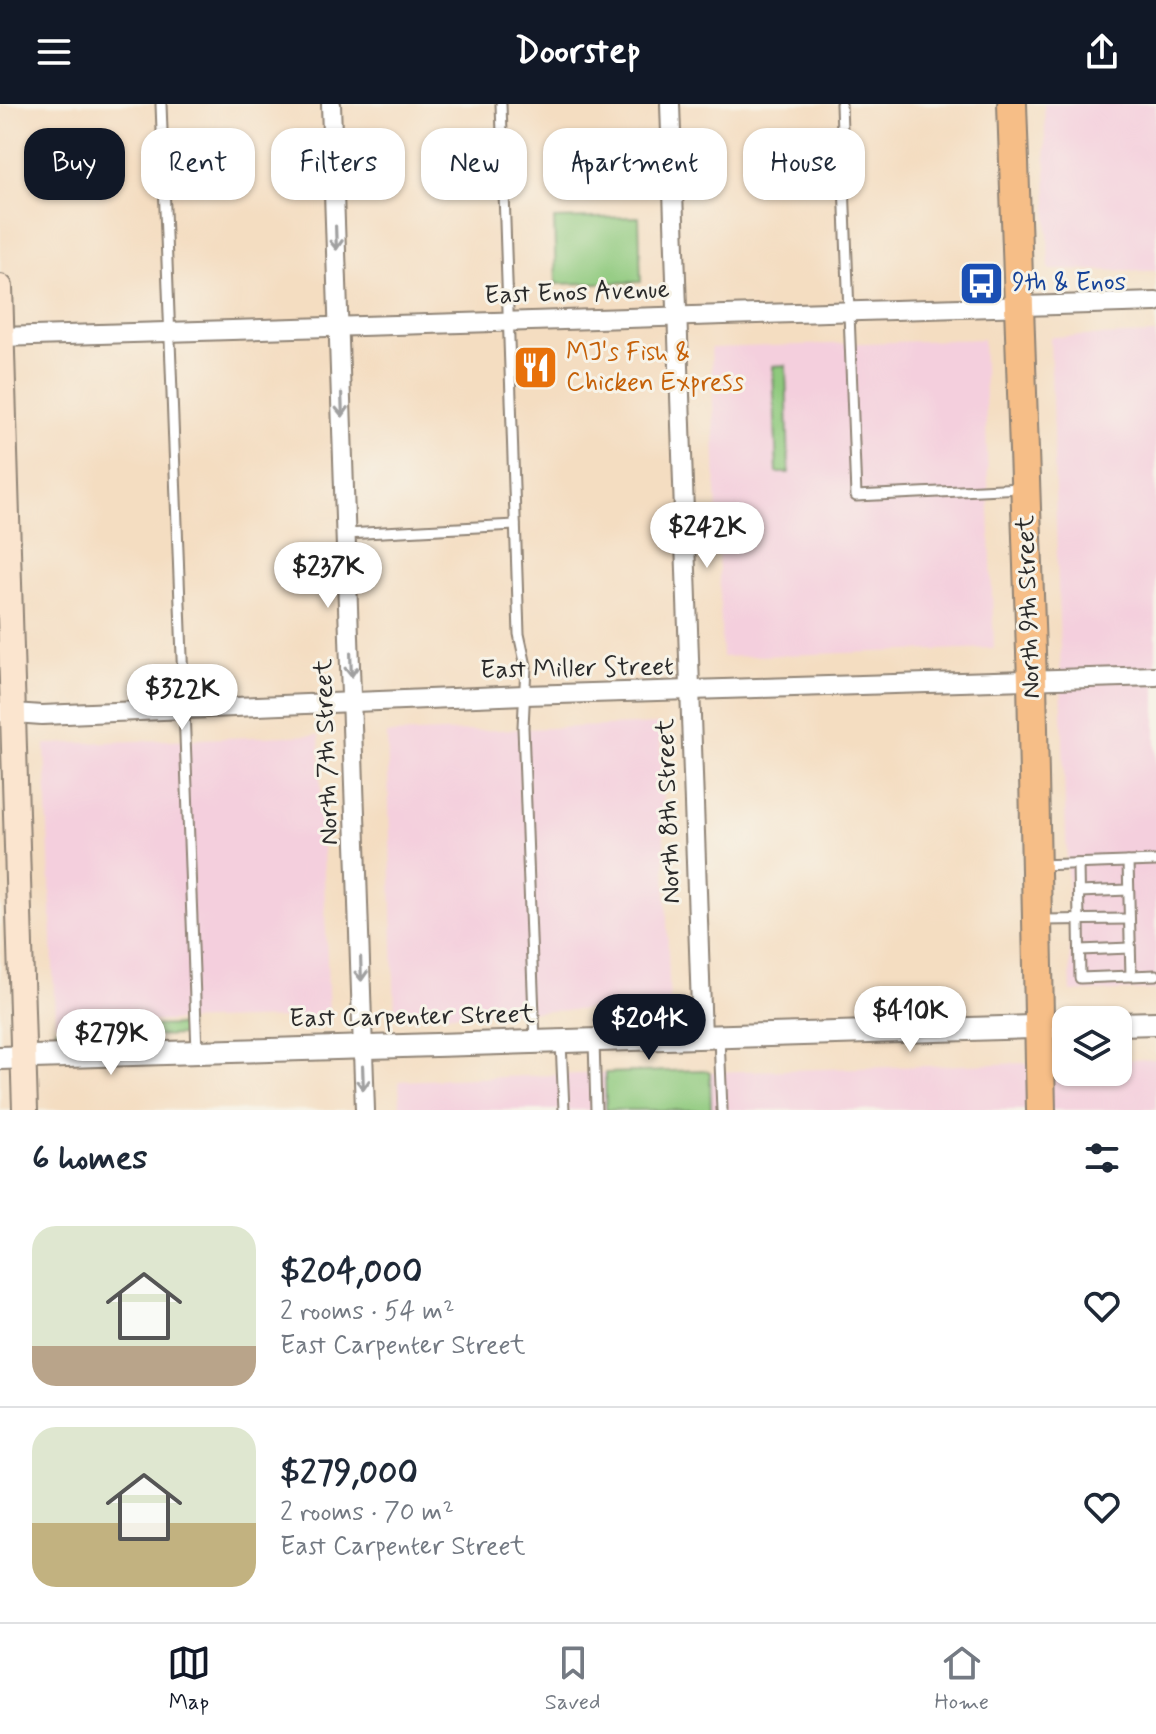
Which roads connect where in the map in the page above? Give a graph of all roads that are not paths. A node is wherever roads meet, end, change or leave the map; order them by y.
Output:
1 (161, 104) edge
2 (331, 104) edge
3 (501, 104) edge
4 (670, 104) edge
5 (841, 104) edge
6 (1012, 104) edge
7 (0, 287) edge
8 (1156, 302) edge
9 (1019, 306) junction
10 (847, 312) junction
11 (678, 316) junction
12 (508, 321) junction
13 (339, 327) junction
14 (171, 331) junction
15 (1, 337) edge
16 (1025, 488) junction
17 (515, 525) junction
18 (346, 534) junction
19 (1156, 676) edge
20 (1032, 681) junction
21 (691, 692) junction
22 (525, 695) junction
23 (352, 703) junction
24 (185, 710) junction
25 (6, 712) edge
26 (1156, 861) edge
27 (1128, 862) junction
28 (1078, 864) junction
29 (1036, 865) junction
30 (1128, 890) junction
31 (1079, 892) junction
32 (1079, 919) junction
33 (1129, 919) junction
34 (1037, 920) junction
35 (1130, 948) junction
36 (1080, 950) junction
37 (1156, 975) edge
38 (1131, 976) junction
39 (1052, 1019) edge
40 (1156, 1023) edge
41 (1132, 1024) edge
42 (1052, 1026) edge
43 (1052, 1033) edge
44 (711, 1037) junction
45 (594, 1041) junction
46 (535, 1042) junction
47 (561, 1042) junction
48 (363, 1046) junction
49 (197, 1051) junction
50 (12, 1058) edge
51 (25, 1110) edge
52 (365, 1110) edge
53 (564, 1110) edge
54 (596, 1110) edge
55 (722, 1110) edge
56 (1041, 1110) edge

1 - 14 lane
2 -> 13 street, North 7th Street
3 - 12 lane
4 - 11 street, North 8th Street
5 - 10 lane
6 - 9 main road, North 9th Street
7 - 15 main road
8 - 9 street, East Enos Avenue
9 - 10 street, East Enos Avenue
9 - 16 main road, North 9th Street
10 - 11 street, East Enos Avenue
10 - 16 lane
11 - 12 street, East Enos Avenue
11 - 21 street, North 8th Street
12 - 13 street, East Enos Avenue
12 - 17 lane
13 - 14 street, East Enos Avenue
13 -> 18 street, North 7th Street
14 - 15 street, East Enos Avenue
14 - 24 lane
15 - 25 main road
16 - 20 main road, North 9th Street
17 - 18 lane
17 - 22 lane
18 -> 23 street, North 7th Street
19 - 20 street, East Miller Street
20 - 21 street, East Miller Street
20 - 29 main road, North 9th Street
21 - 22 street, East Miller Street
21 - 44 street, North 8th Street
22 - 23 street, East Miller Street
22 - 46 lane
23 - 24 street, East Miller Street
23 -> 48 street, North 7th Street
24 - 25 street, East Miller Street
24 - 49 lane
25 - 50 main road
26 - 27 lane
27 - 28 lane
27 - 30 lane
28 - 29 lane
28 - 31 lane
29 - 34 main road, North 9th Street
30 - 31 lane
30 - 33 lane
31 - 32 lane
32 - 33 lane
32 - 34 lane
32 - 36 lane
33 - 35 lane
34 - 39 main road, North 9th Street
35 - 36 lane
35 - 38 lane
36 - 38 lane
37 - 38 lane
40 - 41 street
42 - 44 street, East Carpenter Street
43 - 56 main road, North 9th Street
44 - 45 street, East Carpenter Street
44 - 55 lane
45 - 47 street, East Carpenter Street
45 - 54 lane
46 - 47 street, East Carpenter Street
46 - 48 street, East Carpenter Street
47 - 53 lane
48 - 49 street, East Carpenter Street
48 -> 52 street, North 7th Street
49 - 50 street, East Carpenter Street
50 - 51 main road

